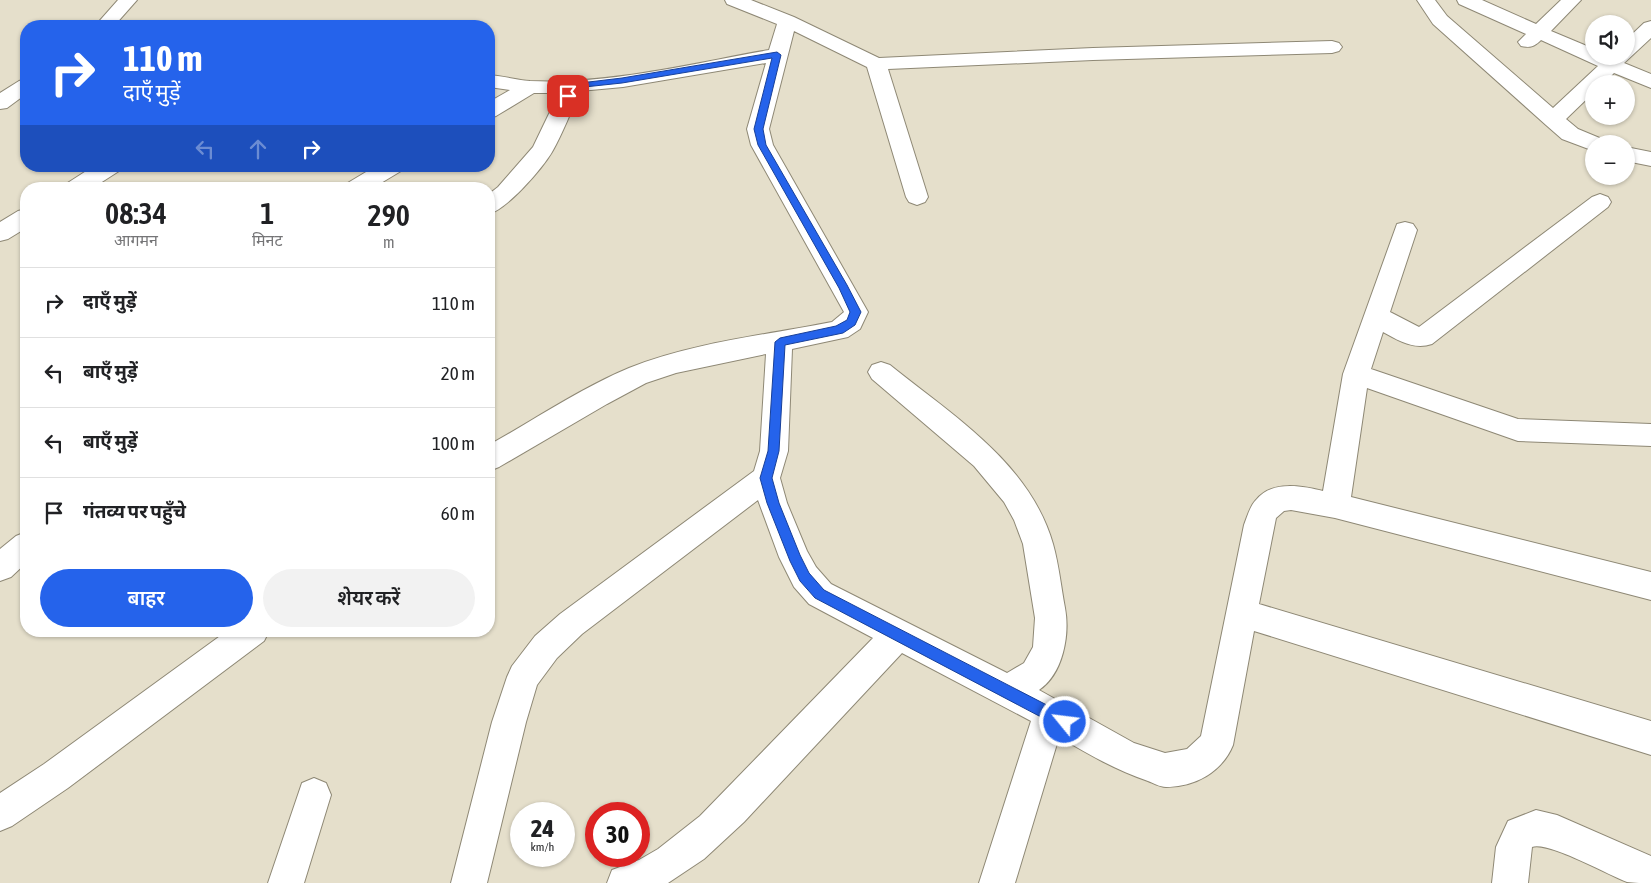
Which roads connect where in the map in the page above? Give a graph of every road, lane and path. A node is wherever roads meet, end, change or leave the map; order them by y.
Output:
1 (128, 0) edge
2 (734, 0) edge
3 (1426, 0) edge
4 (1572, 0) edge
5 (1473, 1) edge
6 (110, 20) edge
7 (787, 21) junction
8 (1447, 26) junction
9 (1651, 27) edge
10 (1533, 37) junction
11 (1635, 42) edge
12 (1332, 47) dead end
13 (1585, 52) edge
14 (777, 55) junction
15 (874, 64) junction
16 (1612, 65) edge
17 (1623, 65) edge
18 (495, 82) edge
19 (1651, 82) edge
20 (572, 86) junction
21 (530, 87) junction
22 (20, 89) edge
23 (0, 103) edge
24 (495, 107) edge
25 (1554, 120) junction
26 (1585, 140) edge
27 (1635, 156) edge
28 (1651, 159) edge
29 (101, 172) edge
30 (383, 172) edge
31 (85, 182) edge
32 (366, 182) edge
33 (917, 197) dead end
34 (495, 201) edge
35 (1600, 202) dead end
36 (20, 221) edge
37 (1405, 230) dead end
38 (0, 233) edge
39 (1376, 316) junction
40 (780, 342) junction
41 (881, 372) dead end
42 (1356, 374) junction
43 (1651, 435) edge
44 (495, 456) edge
45 (766, 478) junction
46 (1335, 506) junction
47 (20, 551) edge
48 (0, 566) edge
49 (1651, 586) edge
50 (1241, 613) junction
51 (898, 634) junction
52 (246, 637) edge
53 (1008, 691) junction
54 (1050, 713) junction
55 (1651, 738) edge
56 (314, 795) dead end
57 (0, 814) edge
58 (1651, 874) edge
59 (286, 883) edge
60 (469, 883) edge
61 (624, 883) edge
62 (996, 883) edge
63 (1510, 883) edge

1 - 6 street
2 - 7 street
3 - 8 street
4 - 10 street
5 - 8 street
5 - 10 street
7 - 14 street
7 - 15 street
8 - 25 street
9 - 11 street
10 - 13 street
12 - 15 street
14 - 20 street
14 - 40 street
15 - 33 street
16 - 25 street
17 - 19 street
18 - 21 street
20 - 21 street
20 - 34 street
21 - 24 street
22 - 23 street
25 - 26 street
27 - 28 street
29 - 31 street
30 - 32 street
35 - 39 street
36 - 38 street
37 - 39 street
39 - 42 street
40 - 44 street
40 - 45 street
41 - 53 street
42 - 43 street
42 - 46 street
45 - 51 street
45 - 60 street
46 - 49 street
46 - 50 street
47 - 48 street
50 - 54 street
50 - 55 street
51 - 53 street
51 - 61 street
52 - 57 street
53 - 54 street
54 - 62 street
56 - 59 street
58 - 63 street

